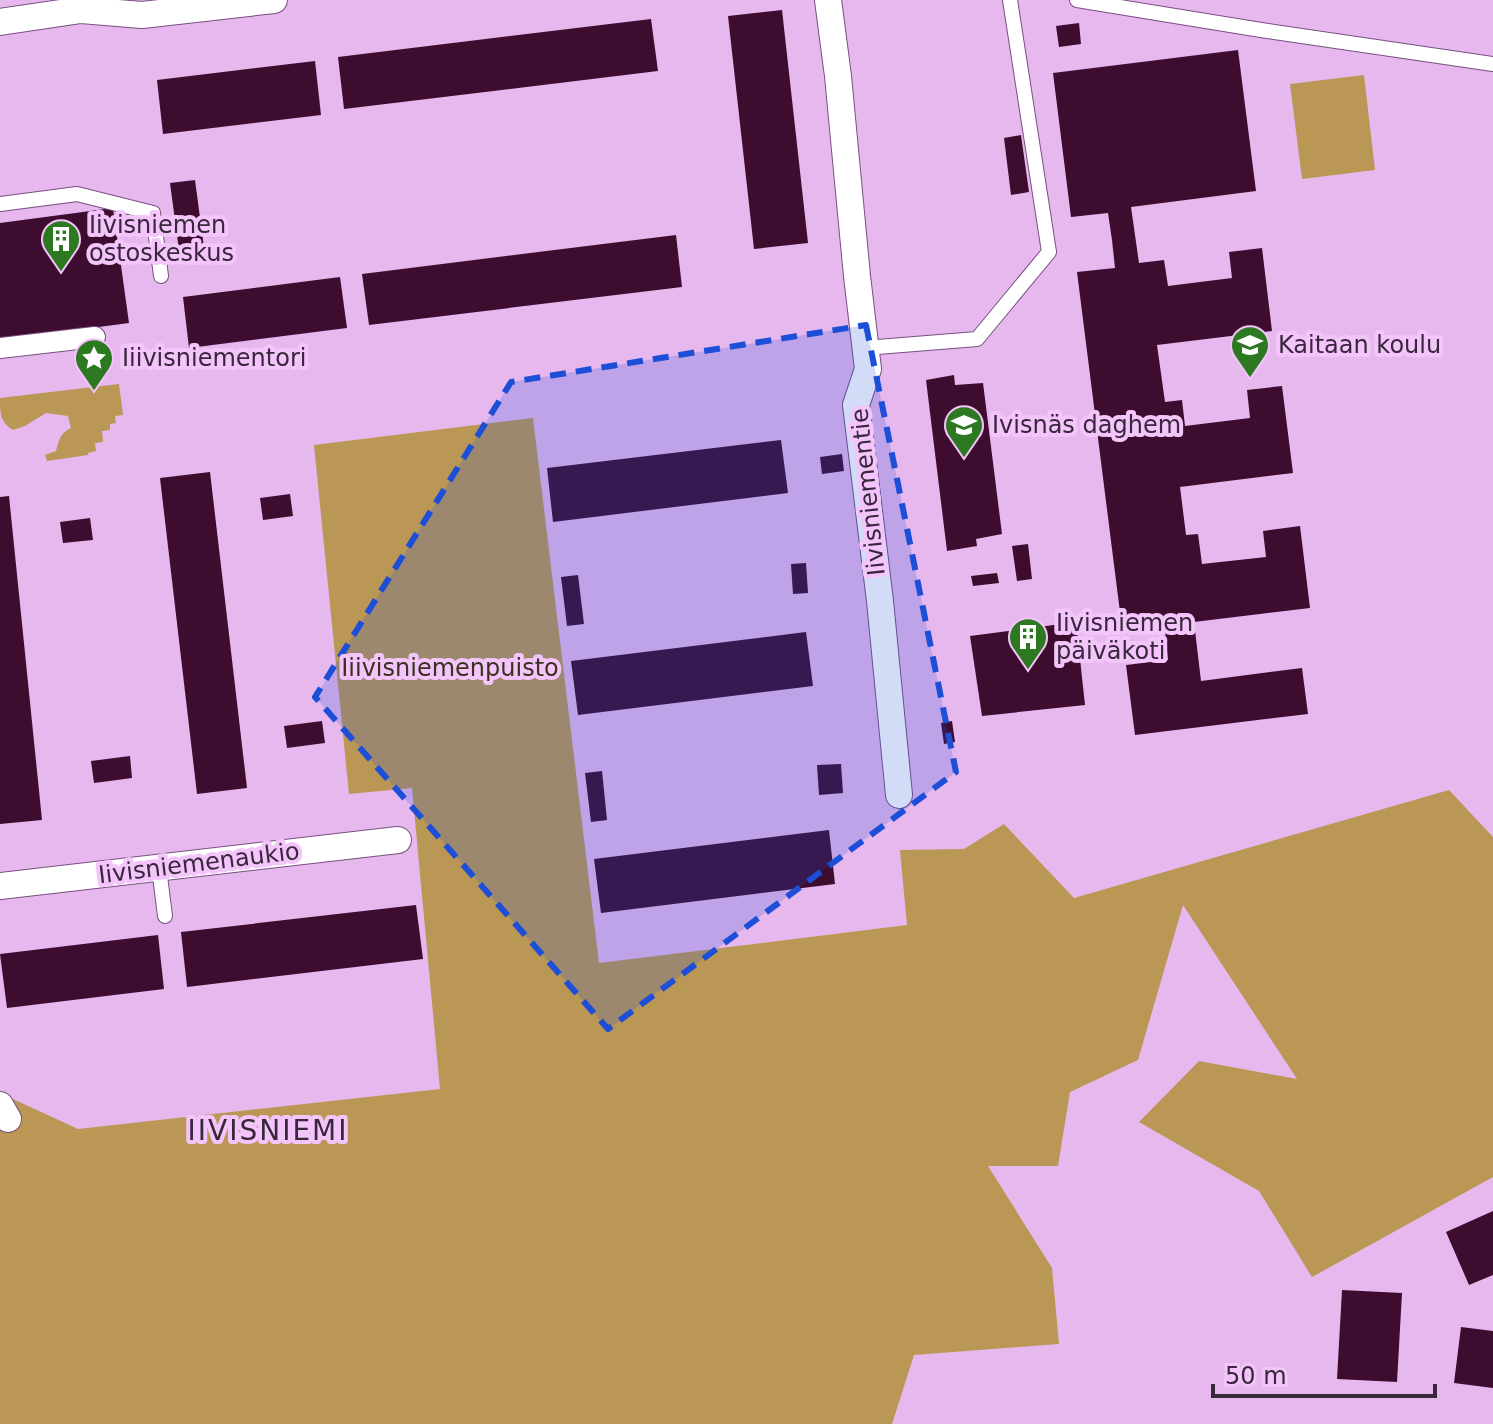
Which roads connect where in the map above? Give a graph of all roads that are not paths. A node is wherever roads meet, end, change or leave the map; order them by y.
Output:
1 (274, 0) edge
2 (828, 0) edge
3 (1010, 0) edge
4 (1077, 0) edge
5 (0, 22) edge
6 (1493, 64) edge
7 (0, 204) edge
8 (161, 276) dead end
9 (95, 337) dead end
10 (0, 348) edge
11 (865, 348) junction
12 (899, 795) dead end
13 (398, 840) dead end
14 (159, 868) junction
15 (0, 886) edge
16 (165, 916) dead end

1 - 5 street
2 - 11 street, Iivisniementie
3 - 11 lane
4 - 6 lane
7 - 8 lane
9 - 10 street
11 - 12 street, Iivisniementie
13 - 14 street, Iivisniemenaukio
14 - 15 street, Iivisniemenaukio
14 - 16 lane

